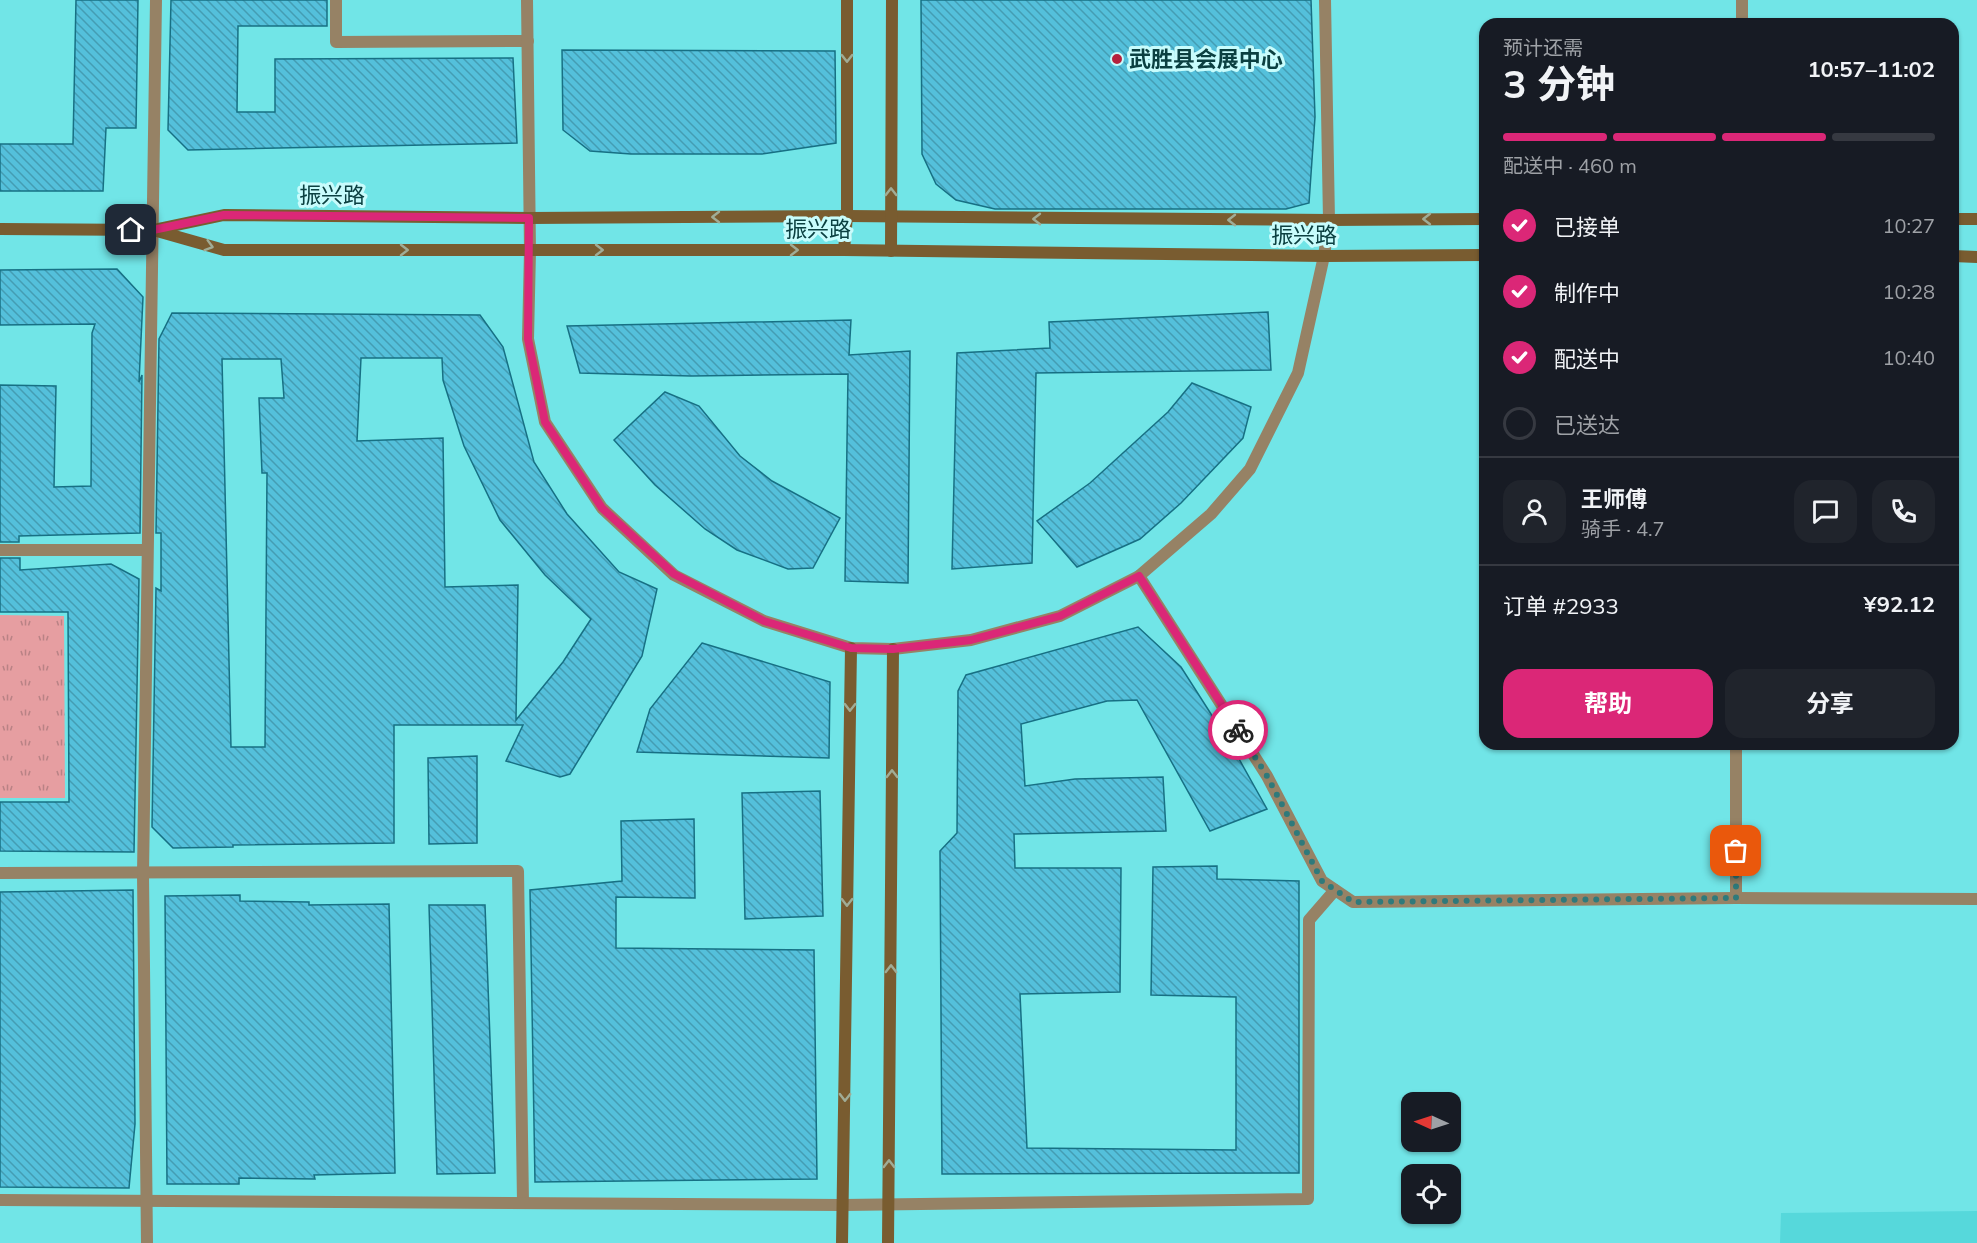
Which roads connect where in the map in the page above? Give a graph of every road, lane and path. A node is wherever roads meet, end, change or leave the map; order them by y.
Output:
1 (156, 0) edge
2 (336, 0) edge
3 (527, 0) edge
4 (847, 0) edge
5 (891, 0) edge
6 (1325, 0) edge
7 (1742, 0) edge
8 (1742, 18) edge
9 (528, 41) junction
10 (847, 216) junction
11 (529, 218) junction
12 (891, 218) junction
13 (1479, 219) edge
14 (1959, 219) edge
15 (1977, 219) edge
16 (1329, 220) junction
17 (0, 229) edge
18 (153, 230) junction
19 (844, 250) junction
20 (530, 251) junction
21 (891, 251) junction
22 (1479, 255) edge
23 (1324, 256) junction
24 (1959, 256) edge
25 (1977, 257) edge
26 (0, 550) edge
27 (146, 550) junction
28 (1139, 576) junction
29 (851, 648) junction
30 (893, 649) junction
31 (1736, 750) edge
32 (0, 873) edge
33 (143, 874) junction
34 (1335, 890) junction
35 (1736, 898) junction
36 (1977, 899) edge
37 (0, 1200) edge
38 (147, 1202) junction
39 (523, 1202) junction
40 (889, 1204) junction
41 (843, 1205) junction
42 (147, 1243) edge
43 (842, 1243) edge
44 (888, 1243) edge

1 - 18 street
2 - 9 street
3 - 9 street
4 -> 10 main road
12 -> 5 main road
6 - 16 street
7 - 8 street
9 - 11 street
10 -> 11 main road, 振兴路
10 - 12 main road, 振兴路
10 - 19 main road
11 - 18 main road, 振兴路
11 - 20 street
16 -> 12 main road, 振兴路
12 - 21 main road
13 -> 16 main road, 振兴路
14 - 15 main road
16 - 23 street
17 - 18 main road, 振兴路
18 -> 20 main road, 振兴路
18 - 27 street
20 -> 19 main road, 振兴路
19 - 21 main road, 振兴路
20 - 29 street
21 - 23 main road, 振兴路
22 - 23 main road, 振兴路
23 - 28 street
24 - 25 main road
26 - 27 street
27 - 33 street
28 - 30 street
28 - 34 street
29 - 30 street
29 -> 41 main road
40 -> 30 main road
31 - 35 street
32 - 33 street
33 - 38 street
33 - 39 street
34 - 35 street
34 - 40 street
35 - 36 street
37 - 38 street
38 - 39 street
38 - 42 street
39 - 41 street
40 - 41 street
40 - 44 main road
41 - 43 main road

